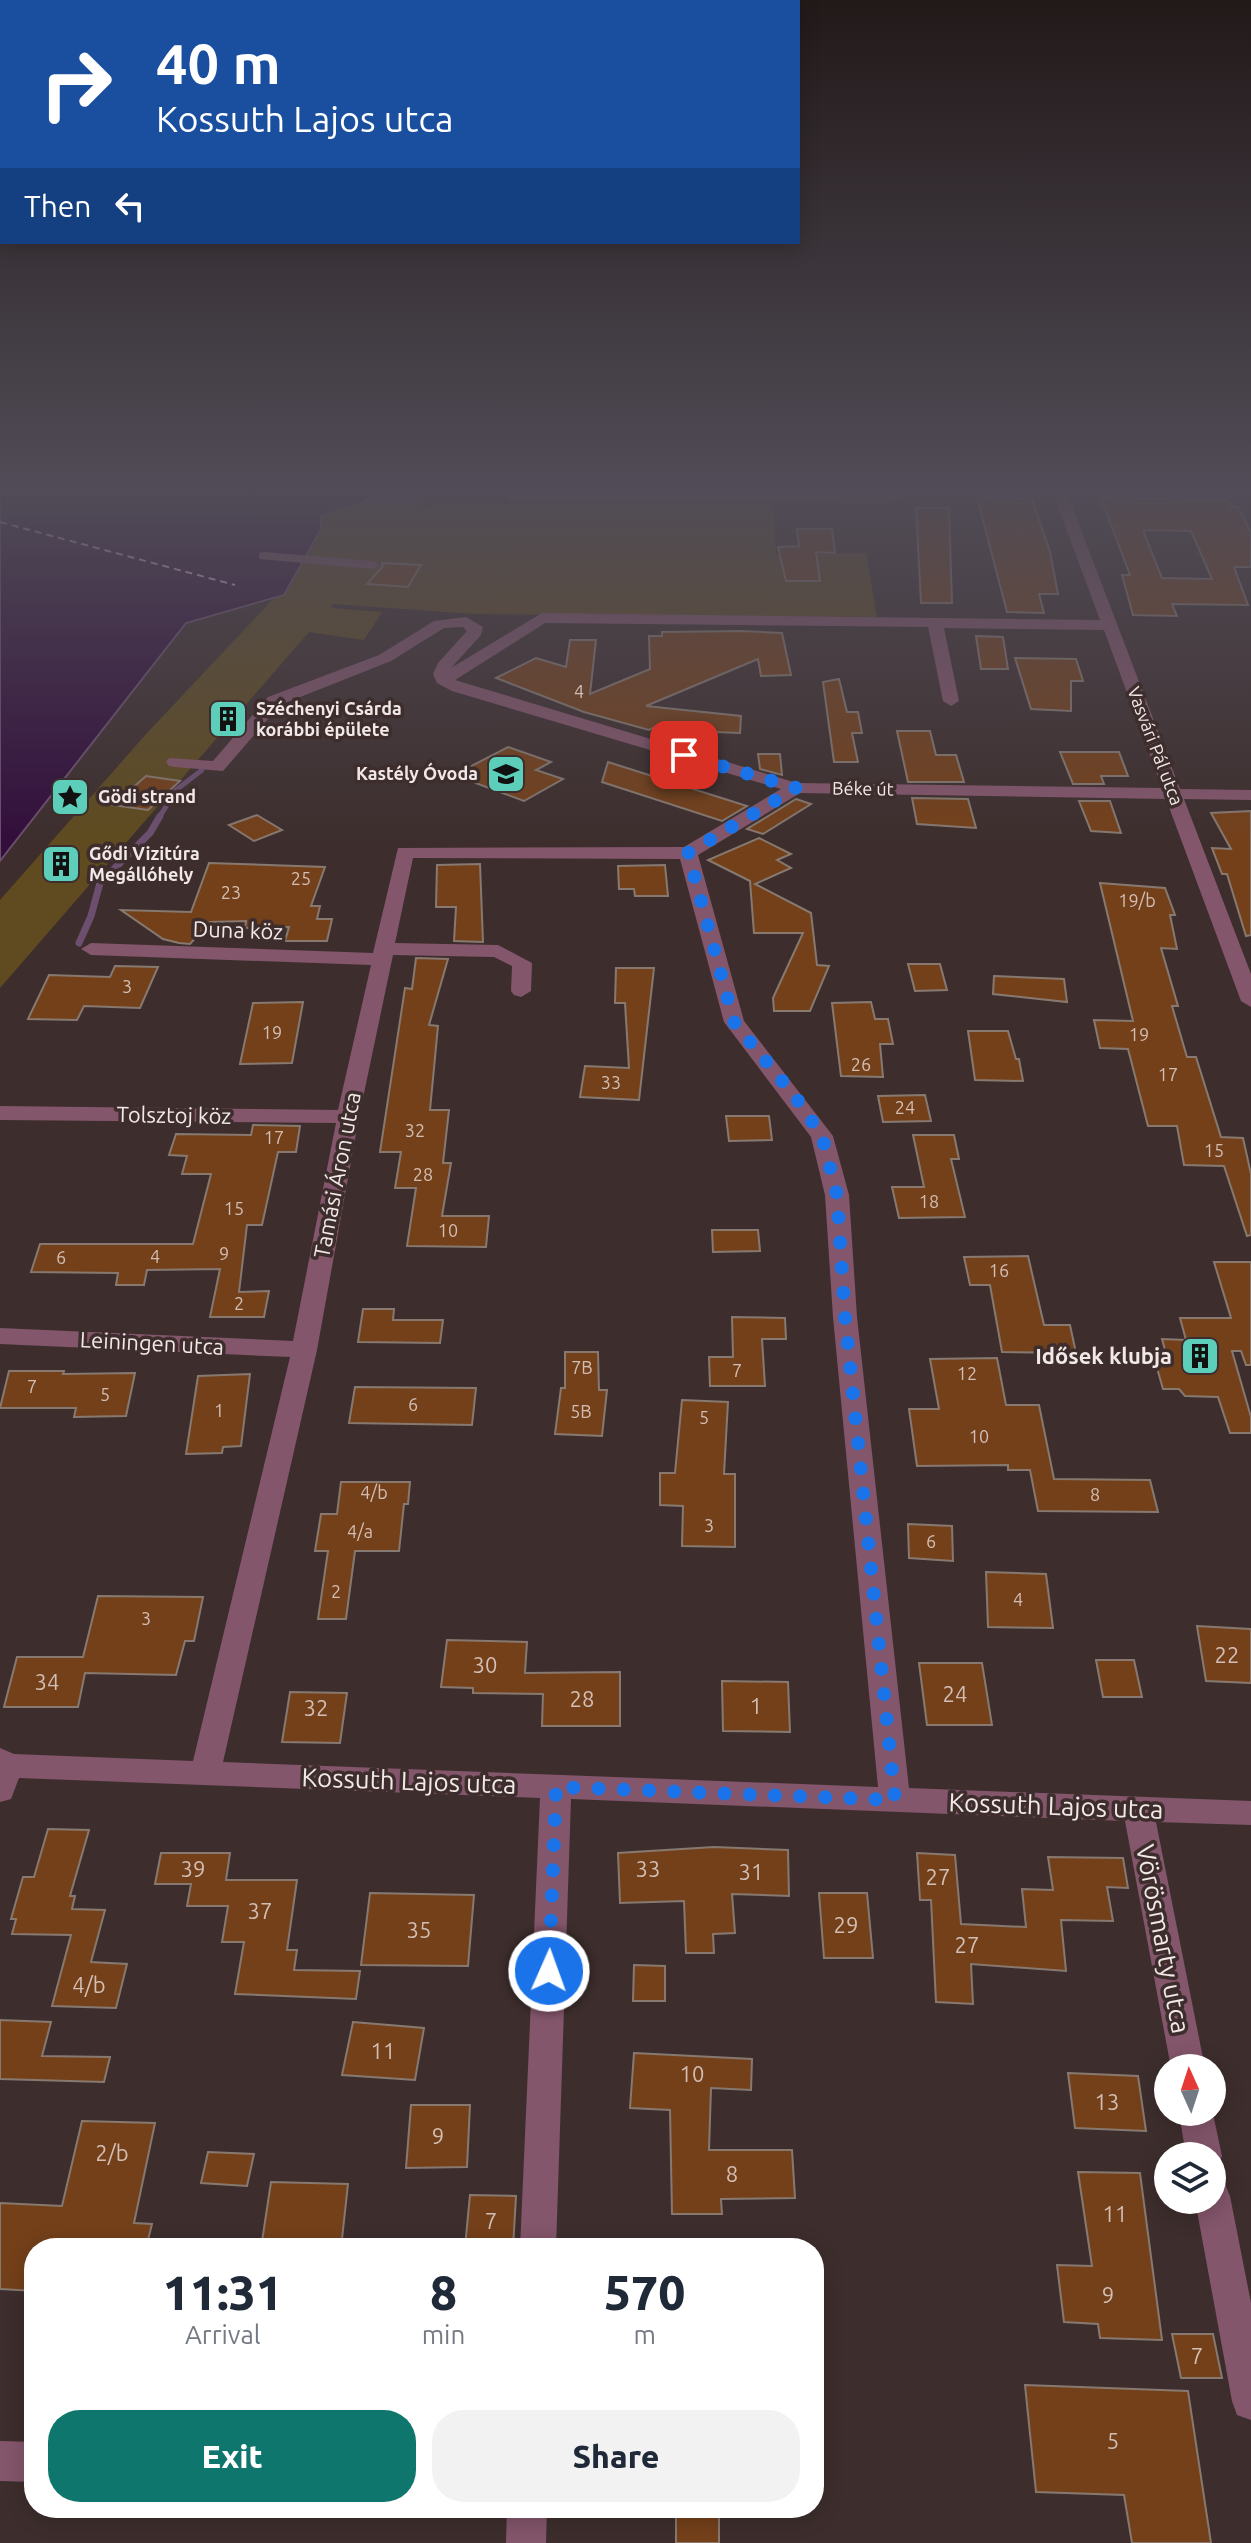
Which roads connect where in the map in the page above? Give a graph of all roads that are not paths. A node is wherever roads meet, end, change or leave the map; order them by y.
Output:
1 (1100, 607) edge
2 (935, 624) junction
3 (1107, 625) junction
4 (443, 680) junction
5 (951, 701) dead end
6 (175, 762) dead end
7 (796, 788) junction
8 (1175, 794) junction
9 (1251, 795) edge
10 (688, 853) junction
11 (91, 949) dead end
12 (384, 954) junction
13 (521, 991) dead end
14 (1251, 1001) edge
15 (0, 1113) edge
16 (348, 1117) junction
17 (0, 1336) edge
18 (304, 1350) junction
19 (2, 1772) edge
20 (205, 1774) junction
21 (556, 1787) junction
22 (895, 1800) junction
23 (1138, 1809) junction
24 (1251, 1813) edge
25 (1185, 2054) edge
26 (1215, 2214) edge
27 (538, 2238) edge
28 (1251, 2401) edge
29 (0, 2461) edge
30 (24, 2462) edge
31 (527, 2518) edge
32 (526, 2543) edge

1 - 3 street, Vasvári Pál utca
2 - 3 street
2 - 4 street
2 - 5 street
3 - 8 street, Vasvári Pál utca
4 - 6 street
4 - 7 street, Béke út
7 - 8 street, Béke út
7 - 10 street
8 - 9 street, Béke út
8 - 14 street, Vasvári Pál utca
10 - 12 street, Tamási Áron utca
10 - 22 street
11 - 12 street, Duna köz
12 - 13 street, Duna köz
12 - 16 street, Tamási Áron utca
15 - 16 street, Tolsztoj köz
16 - 18 street, Tamási Áron utca
17 - 18 street, Leiningen utca
18 - 20 street, Tamási Áron utca
19 - 20 street, Kossuth Lajos utca
20 - 21 street, Kossuth Lajos utca
21 - 22 street, Kossuth Lajos utca
21 - 27 street
22 - 23 street, Kossuth Lajos utca
23 - 24 street, Kossuth Lajos utca
23 - 25 street, Vörösmarty utca
26 - 28 street
29 - 30 street
31 - 32 street

